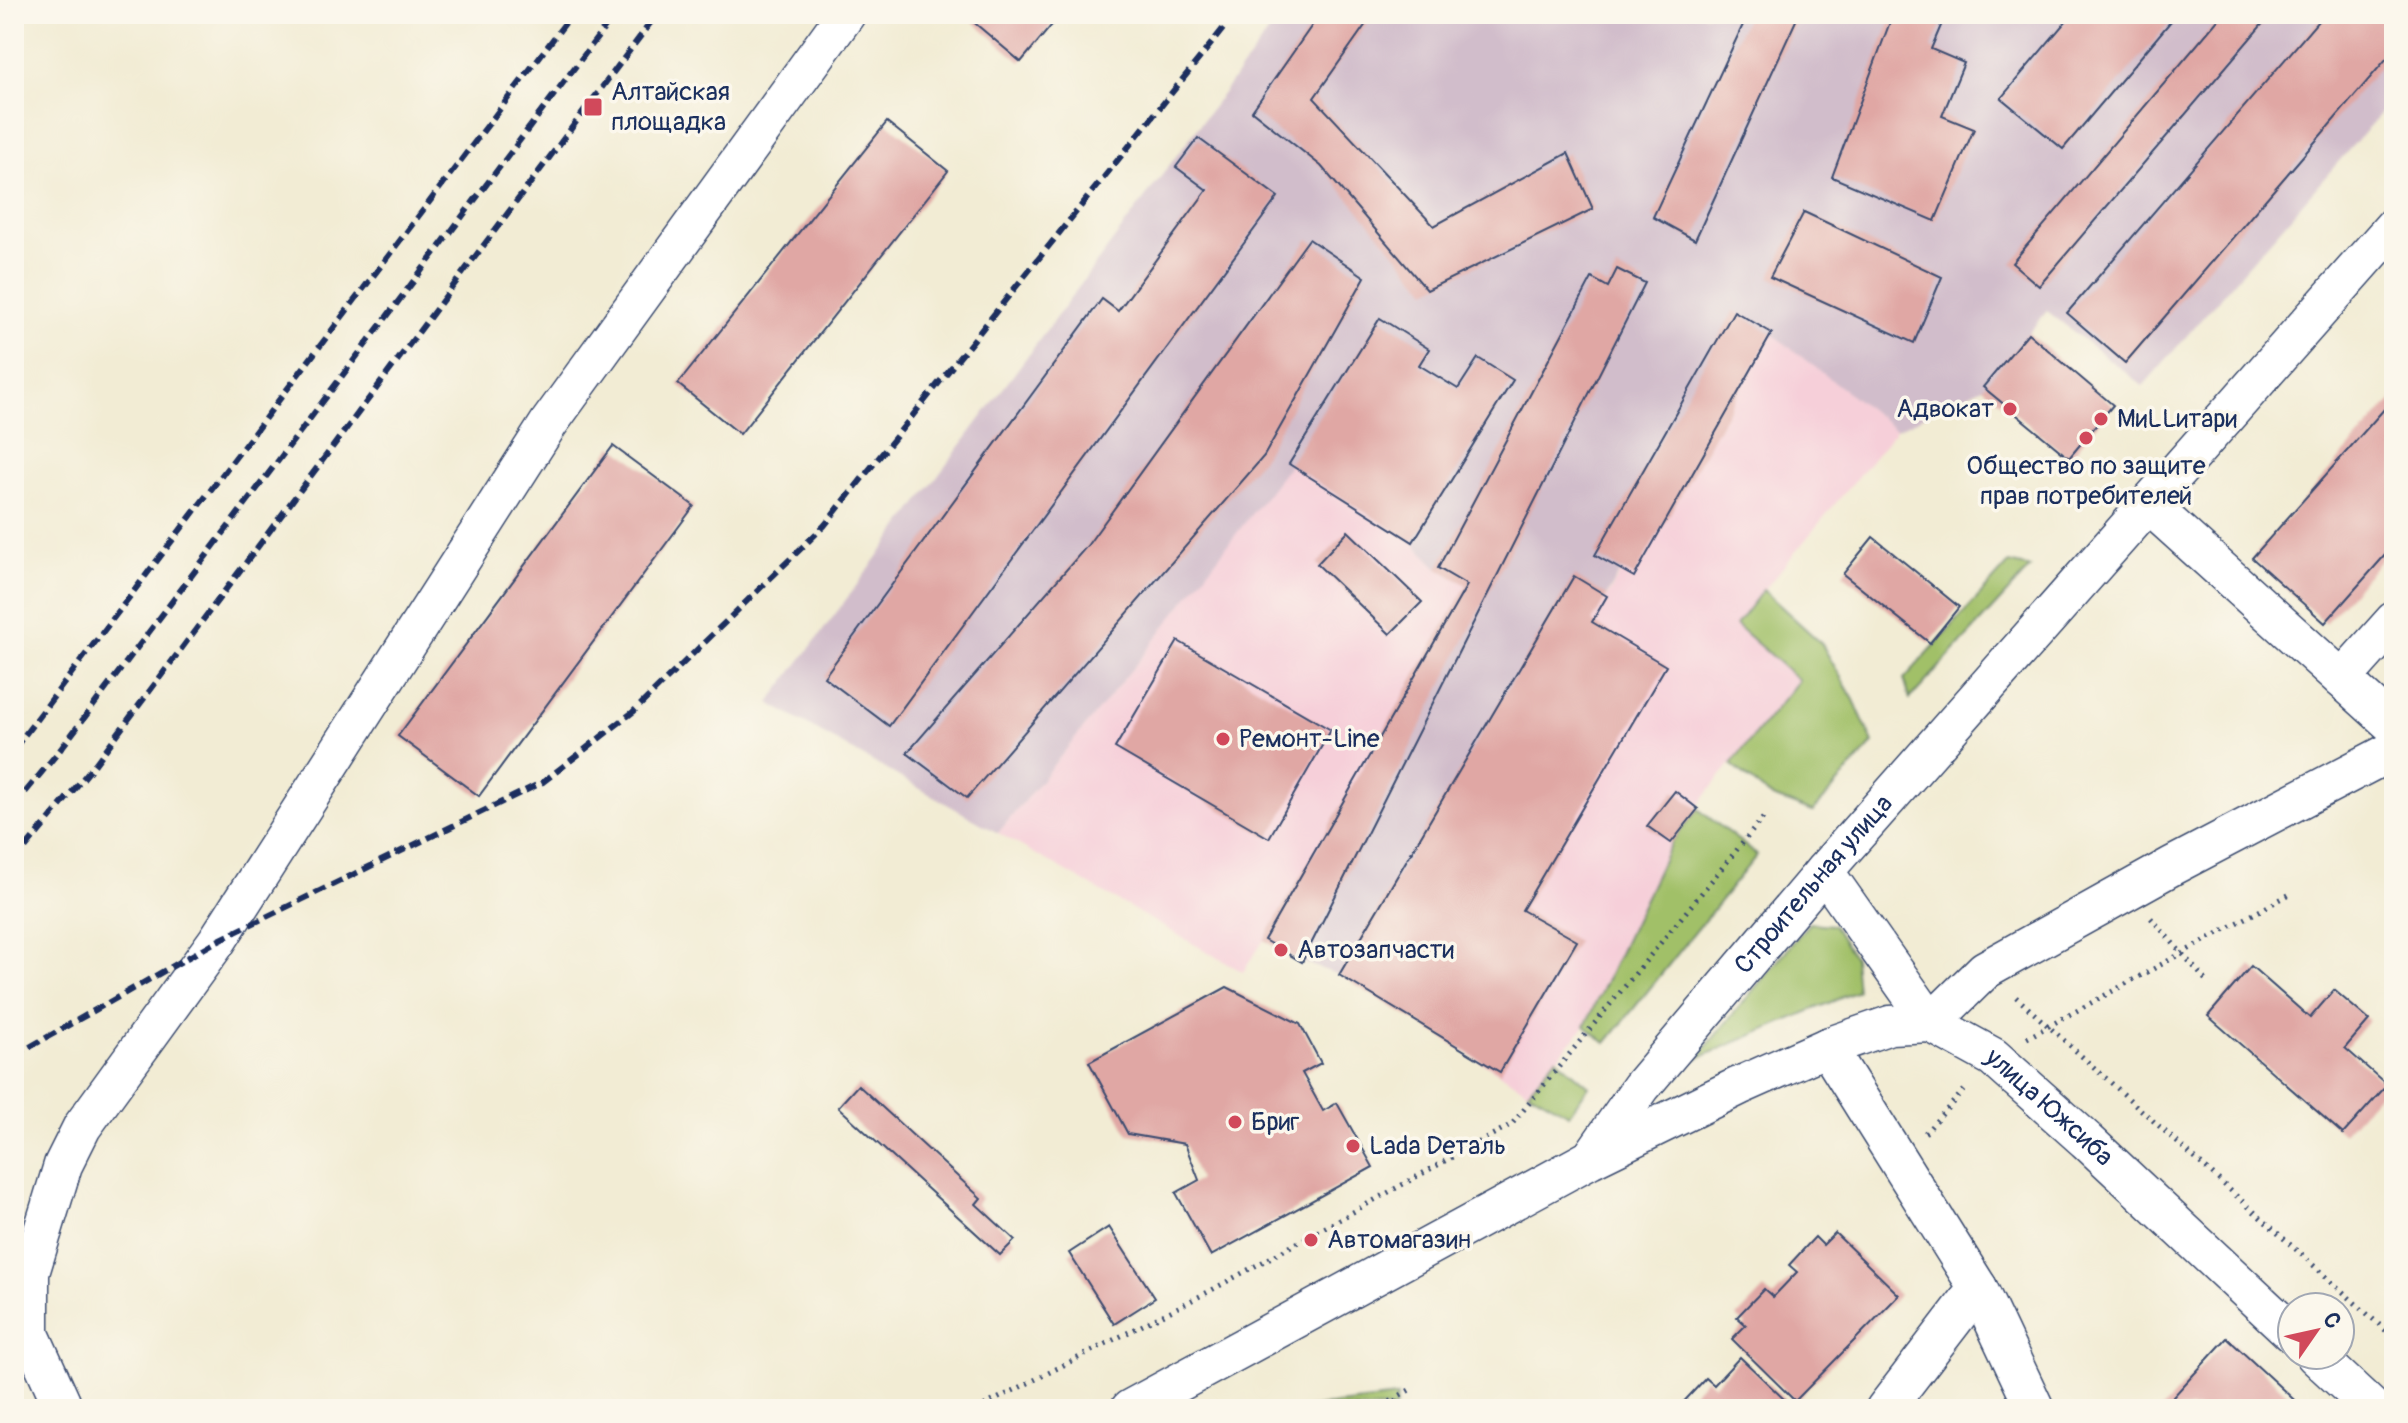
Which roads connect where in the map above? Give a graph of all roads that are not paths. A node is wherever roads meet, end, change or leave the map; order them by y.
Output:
1 (846, 14) edge
2 (2394, 226) edge
3 (2148, 504) junction
4 (2394, 621) edge
5 (2342, 679) junction
6 (2394, 726) edge
7 (2394, 750) edge
8 (1824, 871) junction
9 (1931, 1023) junction
10 (1827, 1047) junction
11 (1590, 1159) junction
12 (1978, 1288) junction
13 (2276, 1318) edge
14 (2332, 1371) edge
15 (64, 1409) edge
16 (1131, 1409) edge
17 (1885, 1409) edge
18 (2035, 1409) edge
19 (2373, 1409) edge

1 - 15 street
2 - 3 street, Строительная улица
3 - 5 street
3 - 8 street, Строительная улица
4 - 5 street
5 - 6 street
7 - 9 street
8 - 9 street, улица Южсиба
8 - 11 street, Строительная улица
9 - 10 street
9 - 13 street, улица Южсиба
10 - 11 street
10 - 12 street
11 - 16 street, Строительная улица
12 - 17 street
12 - 18 street
14 - 19 street

